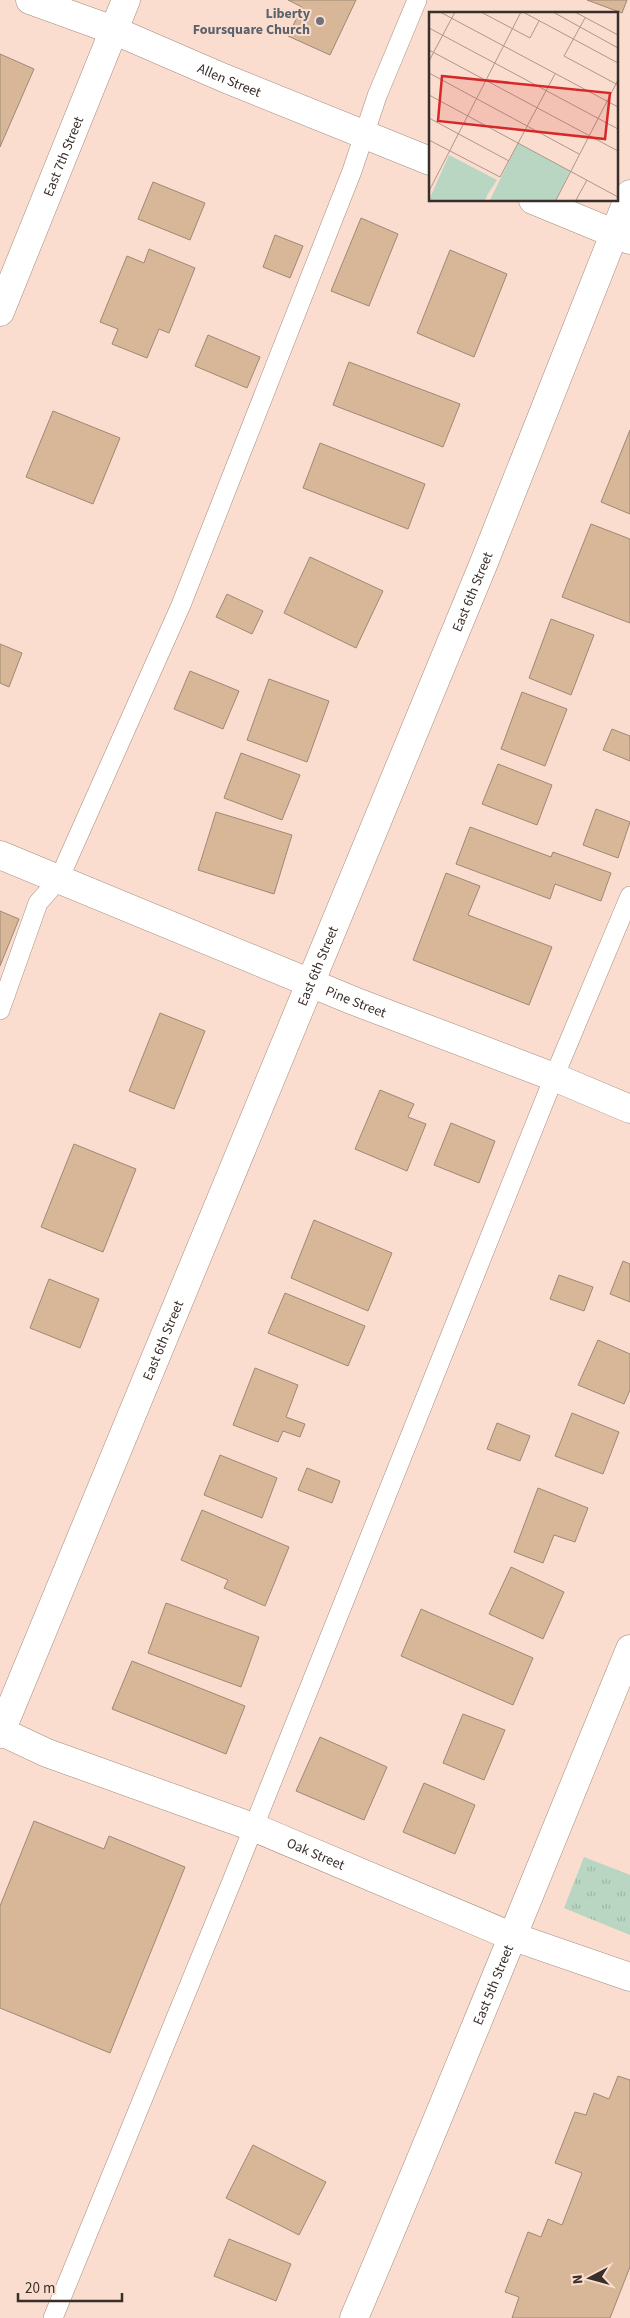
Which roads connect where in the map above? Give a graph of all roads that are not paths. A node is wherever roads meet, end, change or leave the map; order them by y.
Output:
1 (30, 0) edge
2 (126, 0) edge
3 (417, 0) edge
4 (113, 30) junction
5 (363, 135) junction
6 (429, 161) edge
7 (630, 194) edge
8 (535, 201) edge
9 (622, 237) edge
10 (0, 312) edge
11 (0, 855) edge
12 (60, 879) junction
13 (630, 896) edge
14 (310, 982) junction
15 (0, 1010) edge
16 (554, 1077) junction
17 (630, 1109) edge
18 (630, 1649) edge
19 (0, 1732) edge
20 (253, 1827) junction
21 (511, 1936) junction
22 (630, 1977) edge
23 (53, 2318) edge
24 (354, 2318) edge

1 - 4 street, Allen Street
2 - 4 street, East 7th Street
3 - 5 lane
4 - 5 street, Allen Street
4 - 10 street, East 7th Street
5 - 6 street, Allen Street
5 - 12 lane
7 - 9 street, East 6th Street
8 - 9 street
9 - 14 street, East 6th Street
11 - 12 street, Pine Street
12 - 14 street, Pine Street
12 - 15 lane
13 - 16 lane
14 - 16 street, Pine Street
14 - 19 street, East 6th Street
16 - 17 street, Pine Street
16 - 20 lane
18 - 21 street, East 5th Street
19 - 20 street, Oak Street
20 - 21 street, Oak Street
20 - 23 lane
21 - 22 street, Oak Street
21 - 24 street, East 5th Street

